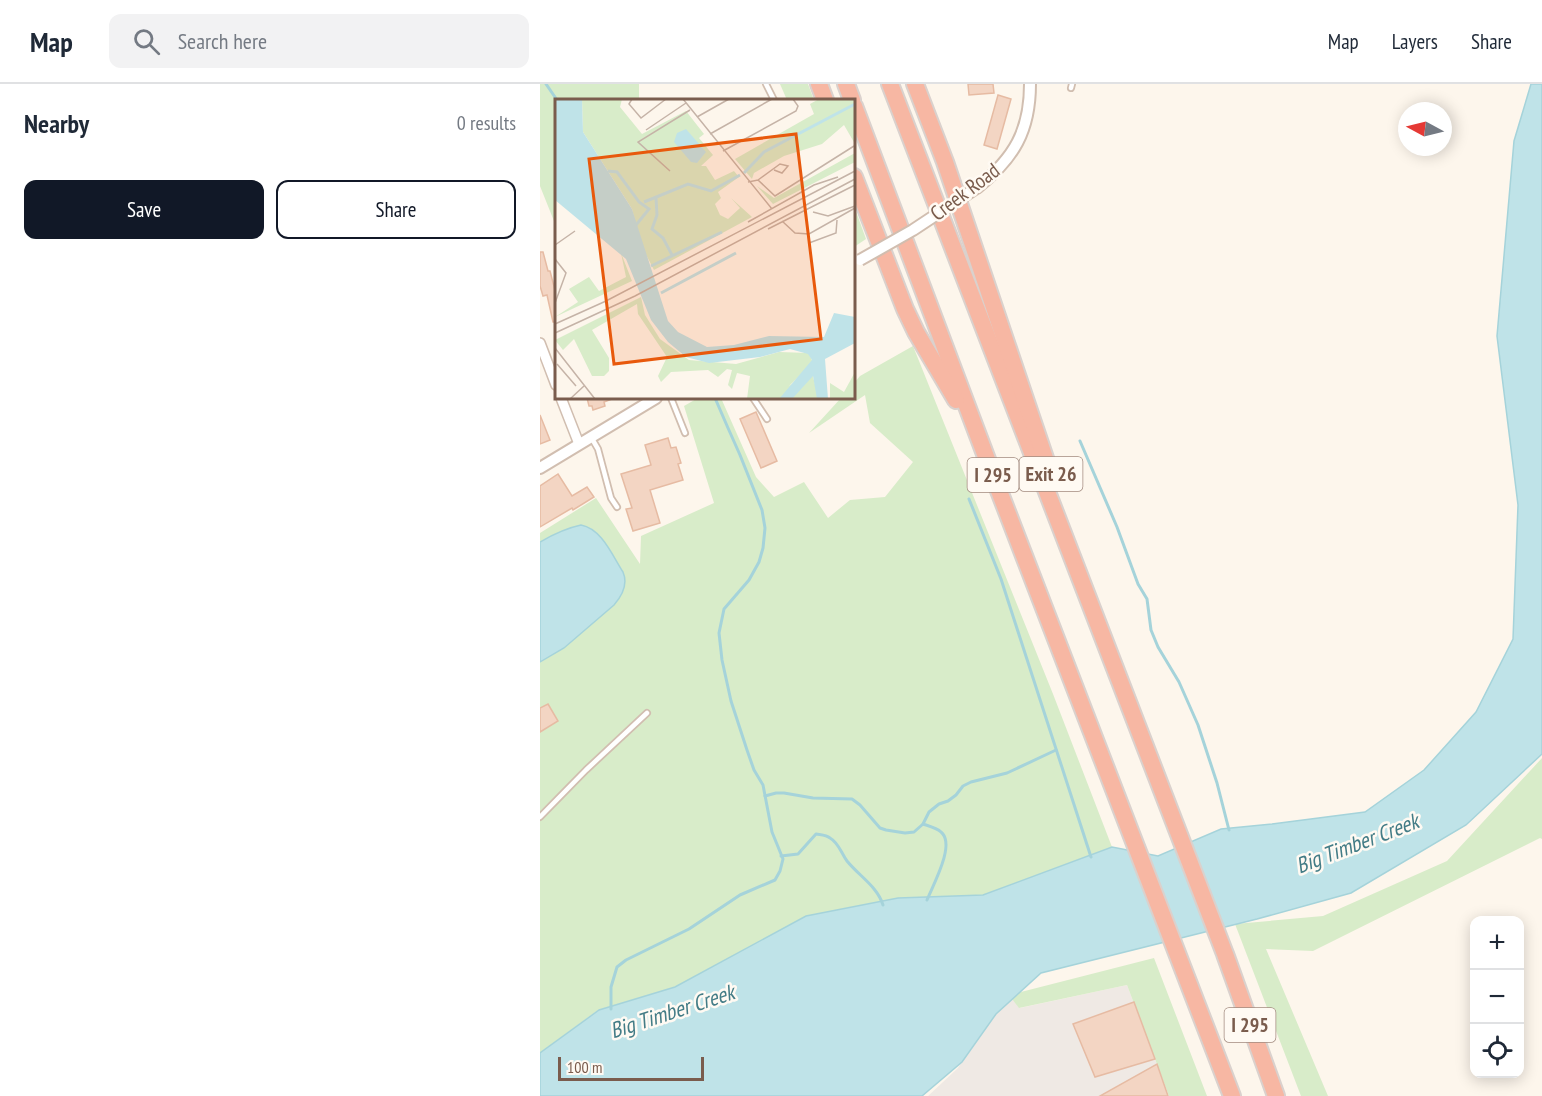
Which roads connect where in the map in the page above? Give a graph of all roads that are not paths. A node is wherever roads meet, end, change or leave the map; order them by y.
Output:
1 (766, 84) edge
2 (819, 84) edge
3 (846, 84) edge
4 (891, 84) edge
5 (915, 84) edge
6 (1030, 84) edge
7 (774, 99) edge
8 (825, 99) edge
9 (852, 99) edge
10 (855, 109) edge
11 (855, 180) edge
12 (857, 262) edge
13 (540, 343) edge
14 (555, 382) edge
15 (561, 399) edge
16 (654, 399) edge
17 (671, 399) edge
18 (754, 399) edge
19 (767, 419) dead end
20 (685, 433) dead end
21 (591, 437) junction
22 (579, 444) junction
23 (540, 468) edge
24 (991, 470) junction
25 (617, 507) dead end
26 (647, 713) dead end
27 (1134, 718) junction
28 (540, 817) edge
29 (1232, 1096) edge
30 (1276, 1096) edge

1 - 7 lane
2 - 8 highway
3 - 9 highway
4 - 27 highway, I 295
5 - 27 highway, Exit 26
6 - 12 street, Creek Road, bridge
10 - 24 highway, I 295
11 - 24 highway
13 - 14 street
15 - 22 street
16 - 21 street
17 - 20 lane
18 - 19 lane
21 - 22 street
21 - 25 lane
22 - 23 street
24 - 29 highway, I 295
26 - 28 lane
27 - 30 highway, I 295

